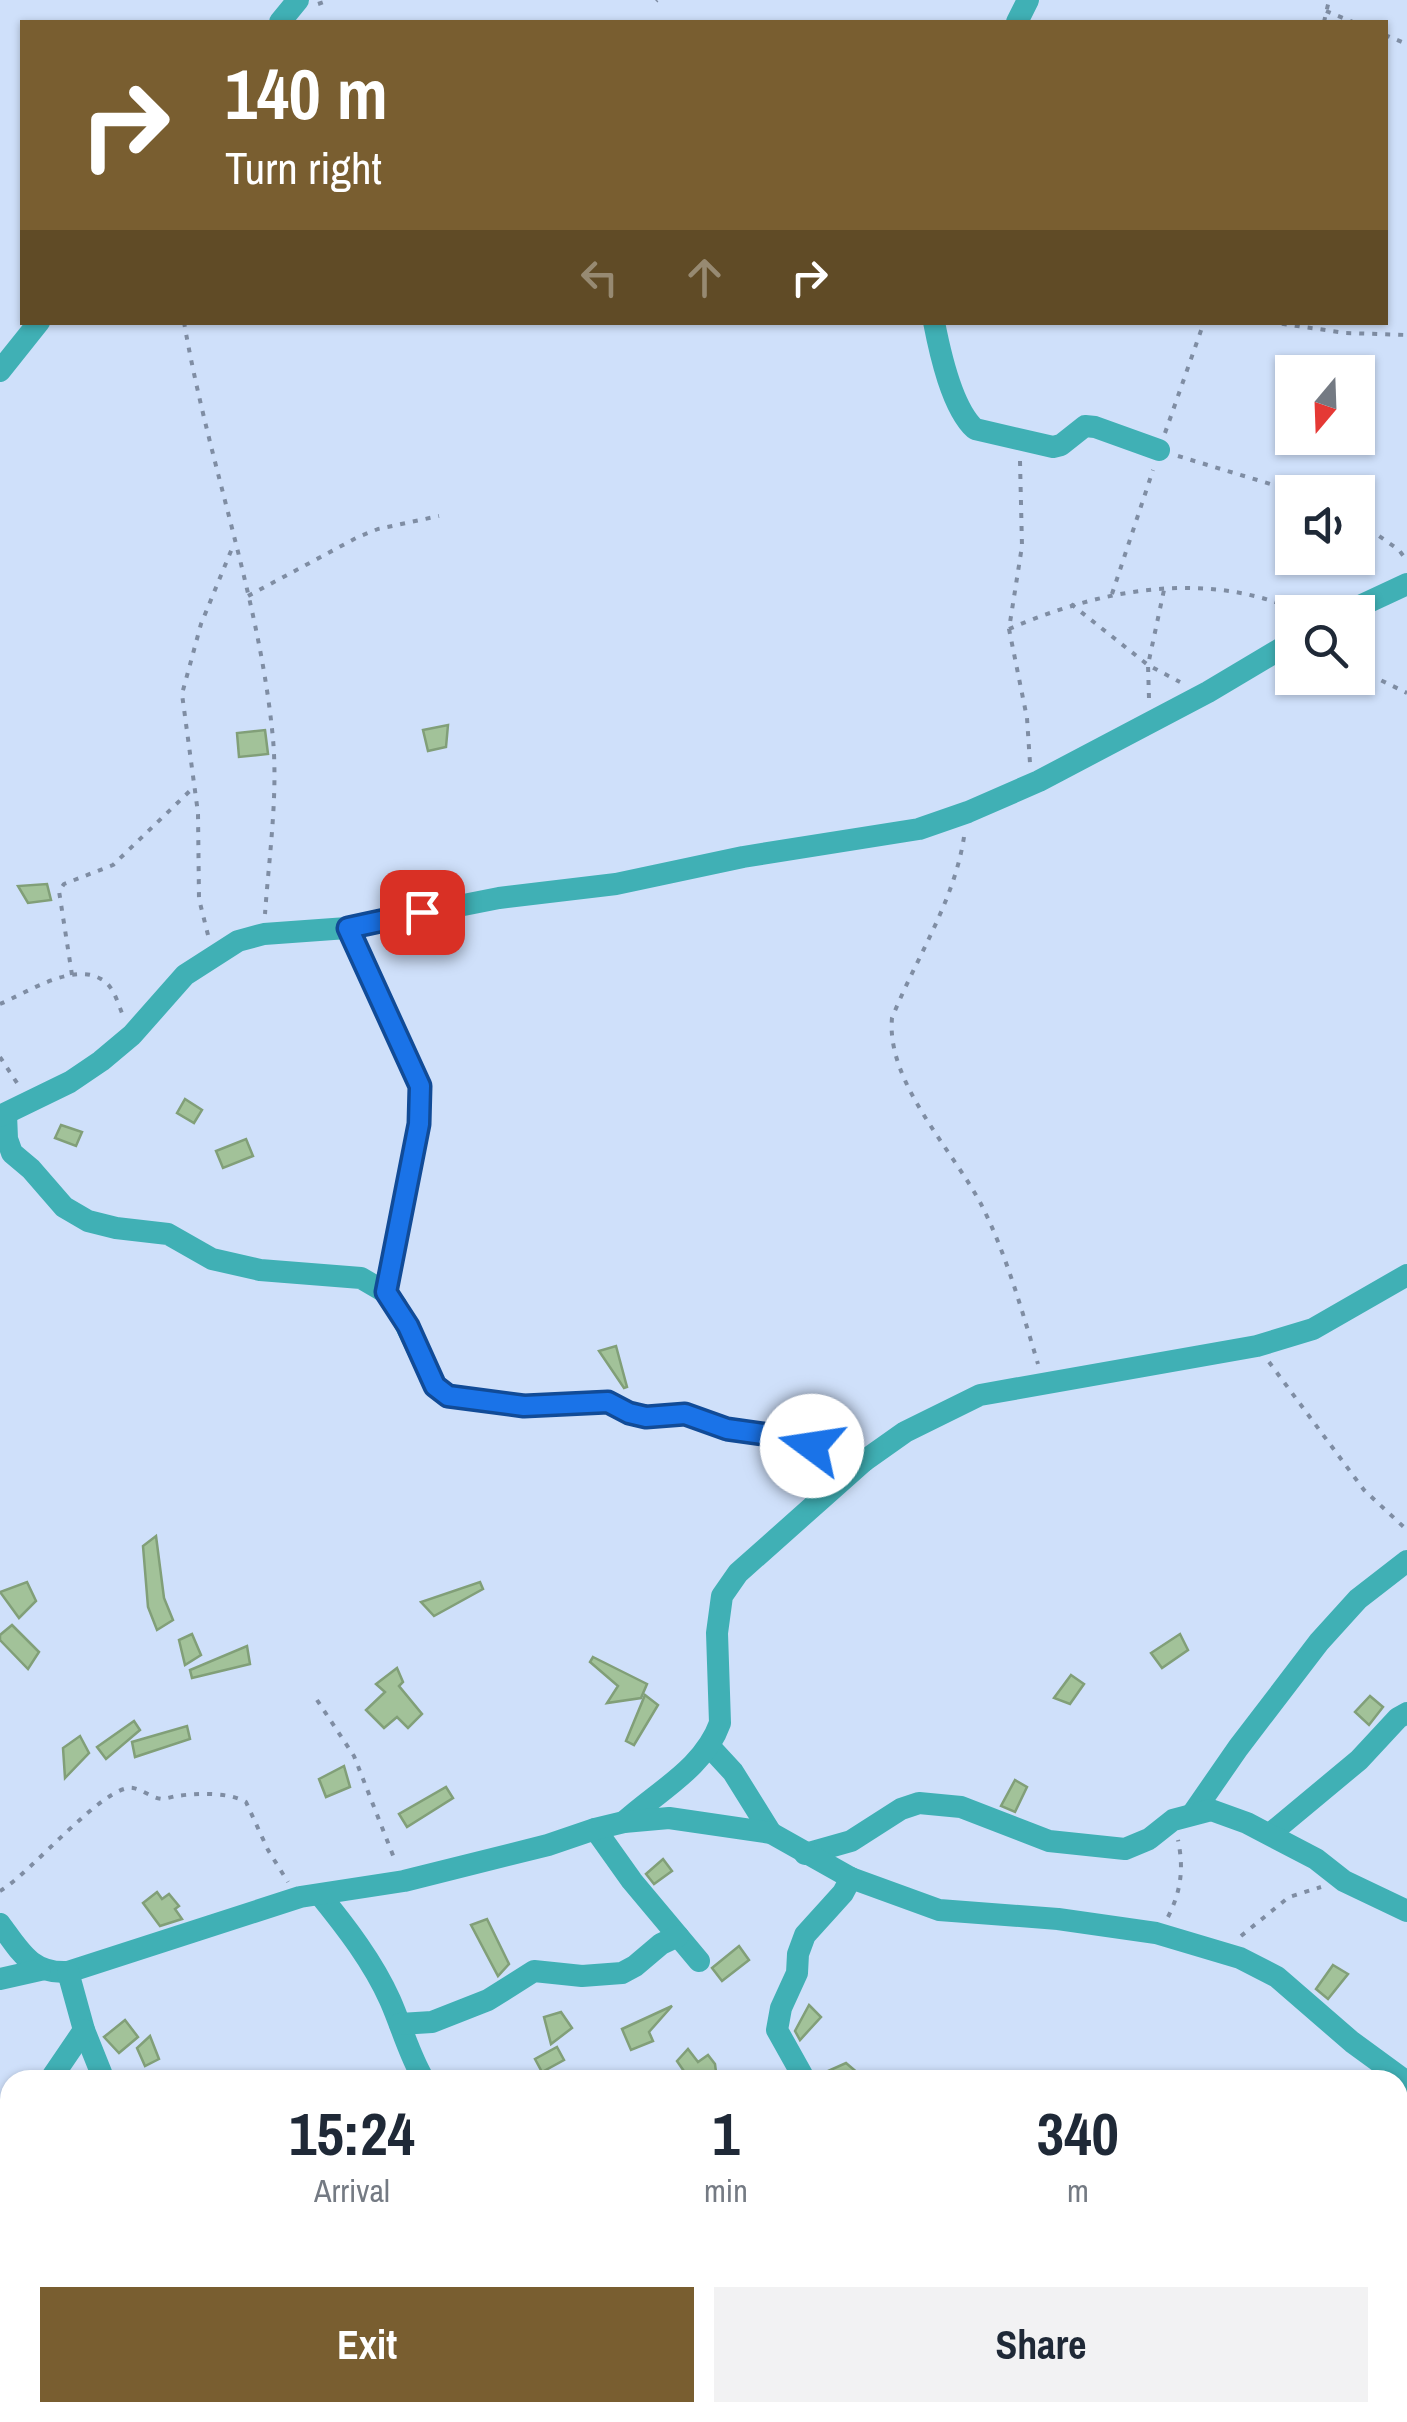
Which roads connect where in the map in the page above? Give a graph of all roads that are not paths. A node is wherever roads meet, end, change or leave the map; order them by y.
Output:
1 (298, 0) edge
2 (282, 20) edge
3 (37, 325) edge
4 (935, 325) edge
5 (0, 371) edge
6 (1159, 450) road end
7 (1407, 584) edge
8 (1375, 599) edge
9 (1275, 652) edge
10 (348, 928) junction
11 (3, 1115) edge
12 (1407, 1275) edge
13 (386, 1292) junction
14 (864, 1461) junction
15 (1407, 1561) edge
16 (1407, 1713) edge
17 (709, 1746) junction
18 (1183, 1816) junction
19 (624, 1822) junction
20 (595, 1829) junction
21 (771, 1833) junction
22 (1270, 1834) junction
23 (805, 1854) junction
24 (850, 1878) junction
25 (310, 1896) junction
26 (1407, 1910) edge
27 (0, 1924) edge
28 (678, 1936) junction
29 (699, 1961) dead end
30 (40, 1970) junction
31 (68, 1972) junction
32 (0, 1980) edge
33 (400, 2024) junction
34 (84, 2030) junction
35 (57, 2070) edge
36 (100, 2070) edge
37 (418, 2070) edge
38 (800, 2070) edge
39 (1399, 2070) edge

1 - 2 street
3 - 5 street
4 - 6 street
7 - 8 street
9 - 10 street
10 - 11 street
10 - 13 street
11 - 13 street
12 - 14 street
13 - 14 street
14 - 17 street
15 - 18 street
16 - 22 street
17 - 19 street
17 - 21 street
18 - 22 street
18 - 23 street
19 - 20 street
19 - 21 street
20 - 25 street
20 - 28 street
21 - 23 street
22 - 26 street
23 - 24 street
24 - 38 street
24 - 39 street
25 - 31 street
25 - 33 street
27 - 30 street
28 - 29 street
28 - 33 street
30 - 31 street
30 - 32 street
31 - 34 street
33 - 37 street
34 - 35 street
34 - 36 street

